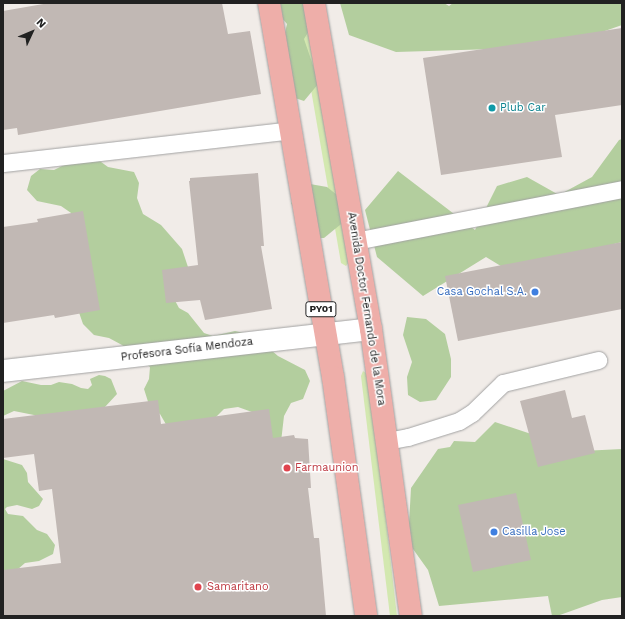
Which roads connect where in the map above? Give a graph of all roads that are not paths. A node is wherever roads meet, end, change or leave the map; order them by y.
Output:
1 (269, 3) edge
2 (314, 3) edge
3 (291, 130) junction
4 (3, 163) edge
5 (622, 189) edge
6 (355, 241) junction
7 (371, 330) junction
8 (325, 334) junction
9 (598, 360) dead end
10 (3, 371) edge
11 (387, 441) junction
12 (366, 616) edge
13 (411, 616) edge

1 - 3 highway, PY01
2 - 6 highway, Avenida Doctor Fernando de la Mora
3 - 4 lane
3 - 8 highway, PY01
5 - 6 lane
6 - 7 highway, Avenida Doctor Fernando de la Mora
7 - 8 street, Profesora Sofía Mendoza
7 - 11 highway, Avenida Doctor Fernando de la Mora
8 - 10 street, Profesora Sofía Mendoza
8 - 12 highway, PY01
9 - 11 lane
11 - 13 highway, Avenida Doctor Fernando de la Mora

